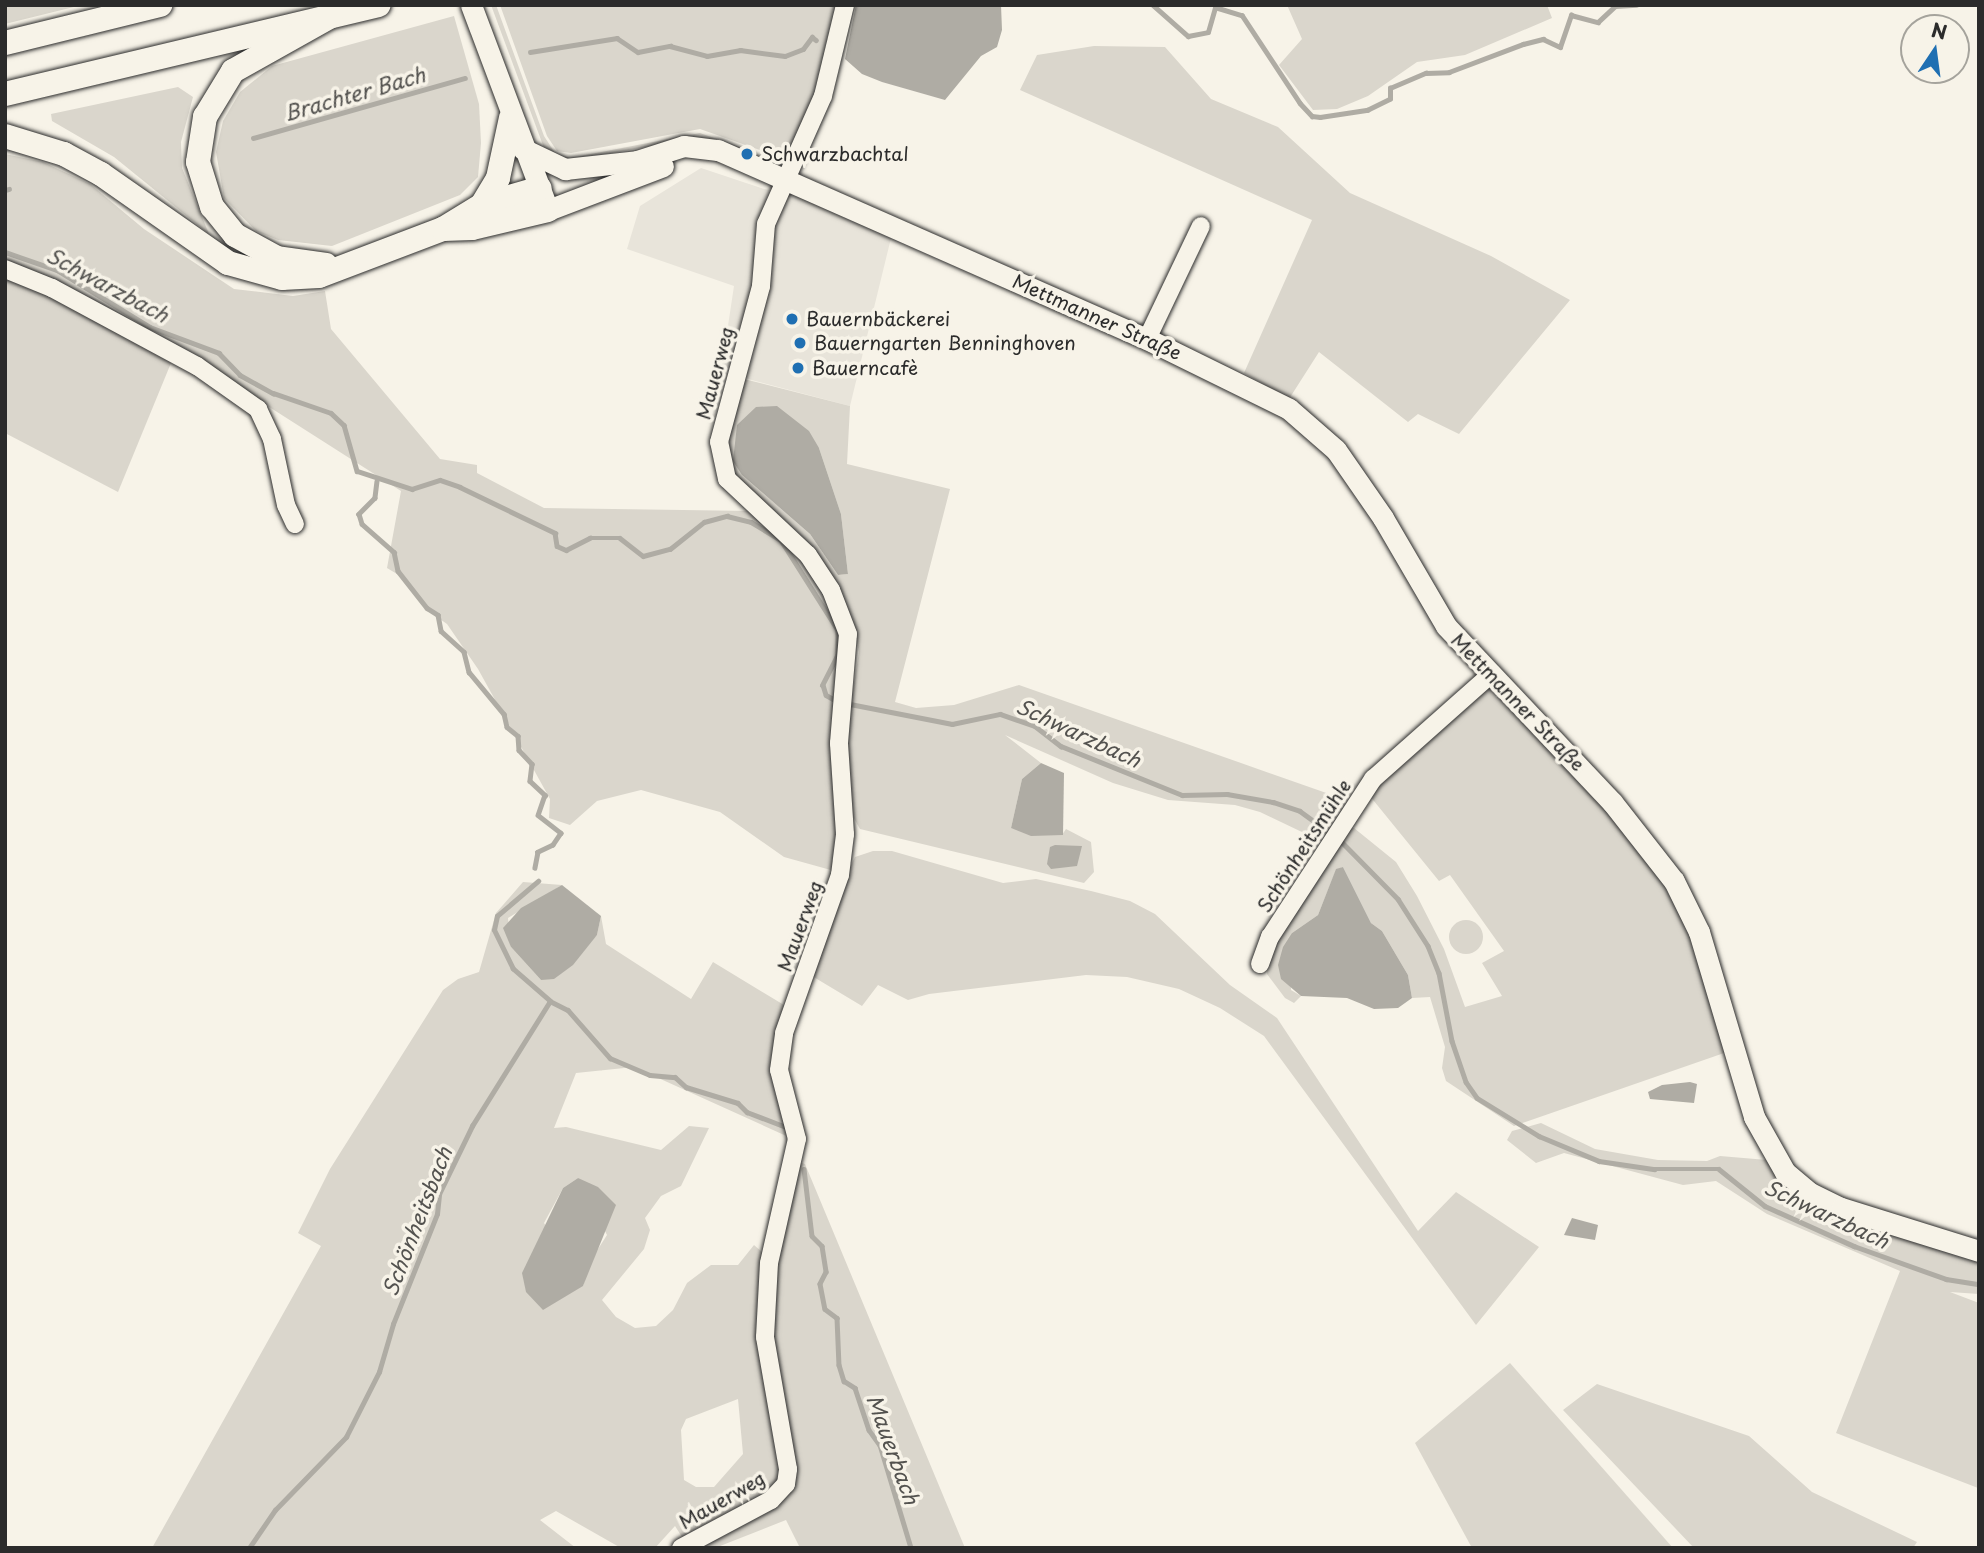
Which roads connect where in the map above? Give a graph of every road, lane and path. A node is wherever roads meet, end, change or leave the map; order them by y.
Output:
1 (160, 5) edge
2 (379, 5) edge
3 (471, 5) edge
4 (845, 5) edge
5 (331, 16) junction
6 (5, 43) edge
7 (5, 94) edge
8 (511, 118) junction
9 (5, 136) edge
10 (523, 149) junction
11 (737, 159) junction
12 (637, 161) junction
13 (784, 179) junction
14 (544, 199) junction
15 (482, 205) junction
16 (1201, 226) dead end
17 (443, 229) junction
18 (337, 267) junction
19 (5, 269) edge
20 (1147, 339) junction
21 (295, 524) dead end
22 (1489, 676) junction
23 (1260, 964) dead end
24 (1979, 1251) edge
25 (681, 1548) edge

1 - 6 highway
2 - 5 highway
3 - 8 main road
4 - 13 street
5 - 7 highway
5 - 18 highway
8 - 10 main road
8 - 15 highway
9 - 18 highway
10 - 12 main road, Mettmanner Straße
10 - 14 main road
11 - 12 main road, Mettmanner Straße
11 - 13 main road, Mettmanner Straße
11 - 14 main road, Mettmanner Straße
12 - 14 main road
13 - 20 main road, Mettmanner Straße
13 - 25 street, Mauerweg
14 - 15 highway
14 - 17 highway
15 - 17 highway
16 - 20 street
17 - 18 highway
19 - 21 street
20 - 22 main road, Mettmanner Straße
22 - 23 street, Schönheitsmühle
22 - 24 main road, Mettmanner Straße

